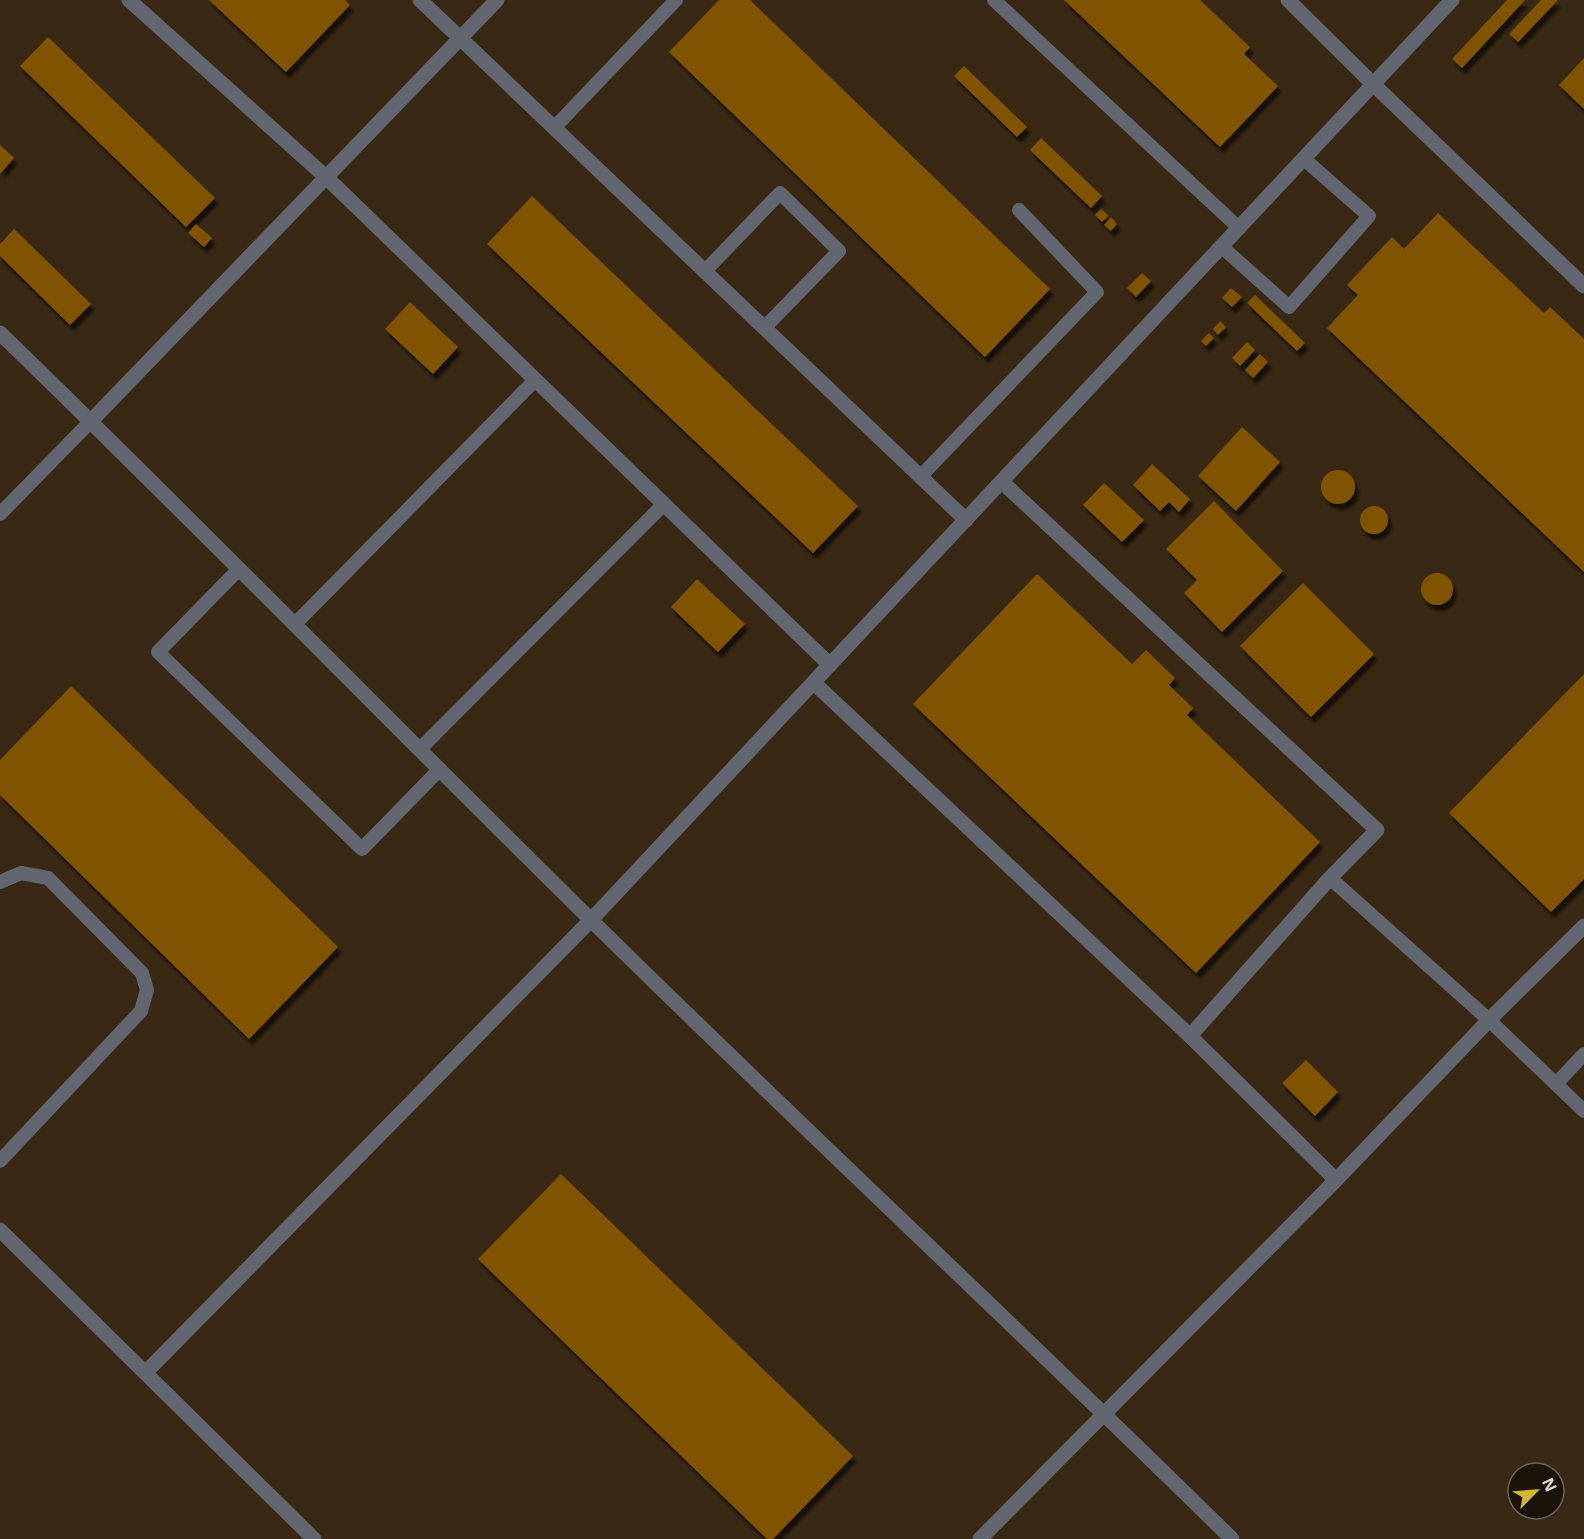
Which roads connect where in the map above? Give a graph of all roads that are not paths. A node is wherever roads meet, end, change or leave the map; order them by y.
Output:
1 (129, 0) edge
2 (420, 0) edge
3 (497, 0) edge
4 (676, 0) edge
5 (994, 0) edge
6 (1288, 0) edge
7 (1452, 0) edge
8 (460, 38) junction
9 (1373, 84) junction
10 (554, 128) junction
11 (1304, 159) junction
12 (327, 178) junction
13 (1019, 210) dead end
14 (1239, 228) junction
15 (1221, 246) junction
16 (705, 271) junction
17 (1584, 286) edge
18 (764, 328) junction
19 (0, 333) edge
20 (535, 380) junction
21 (90, 421) junction
22 (920, 477) junction
23 (1002, 482) junction
24 (664, 504) junction
25 (0, 514) edge
26 (966, 520) junction
27 (239, 569) junction
28 (295, 624) junction
29 (830, 665) junction
30 (813, 683) junction
31 (420, 749) junction
32 (440, 769) junction
33 (1330, 878) junction
34 (0, 882) edge
35 (591, 920) junction
36 (1584, 926) edge
37 (1489, 1020) junction
38 (1190, 1036) junction
39 (1584, 1054) edge
40 (1556, 1084) junction
41 (1584, 1111) edge
42 (0, 1161) edge
43 (1336, 1180) junction
44 (0, 1230) edge
45 (146, 1372) junction
46 (1104, 1412) junction
47 (314, 1539) edge
48 (980, 1539) edge
49 (1232, 1539) edge

1 - 12 street
2 - 8 street
3 - 8 street
4 - 10 lane
5 - 14 lane
6 - 9 street
7 - 9 street
8 - 10 street
8 - 12 street
9 - 11 street
9 - 17 street
10 - 16 street
11 - 14 street
11 - 15 lane
12 - 20 street
12 - 21 street
13 - 22 lane
14 - 15 street
15 - 23 street
16 - 18 street
16 - 18 lane
18 - 22 street
19 - 21 street
20 - 24 street
20 - 28 lane
21 - 25 lane
21 - 27 street
22 - 26 street
23 - 26 street
23 - 33 street
24 - 29 street
24 - 31 lane
26 - 29 street
27 - 28 street
27 - 32 lane
28 - 31 street
29 - 30 street
30 - 35 street
30 - 38 street
31 - 32 street
32 - 35 street
33 - 37 lane
33 - 38 street
34 - 42 lane
35 - 45 street
35 - 46 street
36 - 37 street
37 - 40 lane
37 - 43 street
38 - 43 street
39 - 40 lane
40 - 41 lane
43 - 46 street
44 - 45 street
45 - 47 street
46 - 48 street
46 - 49 street

